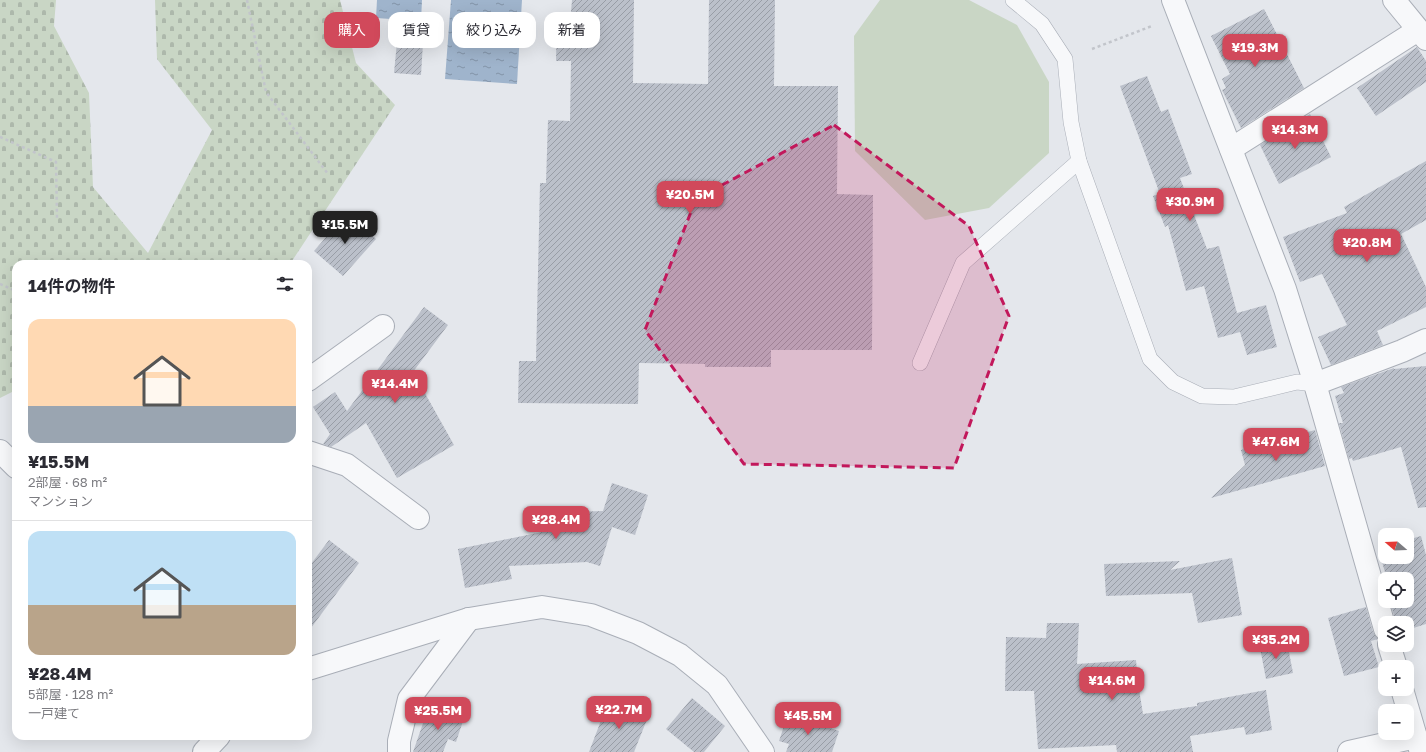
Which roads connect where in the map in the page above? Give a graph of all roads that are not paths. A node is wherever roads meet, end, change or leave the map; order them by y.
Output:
1 (1013, 0) edge
2 (1394, 0) edge
3 (1176, 8) edge
4 (1422, 34) edge
5 (1231, 148) junction
6 (1079, 161) junction
7 (383, 326) dead end
8 (1426, 340) edge
9 (920, 363) dead end
10 (312, 377) edge
11 (1315, 384) junction
12 (0, 451) edge
13 (312, 453) edge
14 (12, 463) edge
15 (418, 518) dead end
16 (1381, 616) edge
17 (469, 619) junction
18 (312, 667) edge
19 (1404, 696) edge
20 (215, 740) edge
21 (1418, 744) edge
22 (204, 752) edge
23 (399, 752) edge
24 (763, 752) edge
25 (1349, 752) edge

1 - 6 lane
2 - 4 street
3 - 5 street
4 - 5 street
5 - 11 street
6 - 9 lane
6 - 11 lane
7 - 10 street
8 - 11 street
11 - 16 street
12 - 14 street
13 - 15 street
17 - 18 street
17 - 23 street
17 - 24 street
19 - 21 street
20 - 22 street
21 - 25 street

